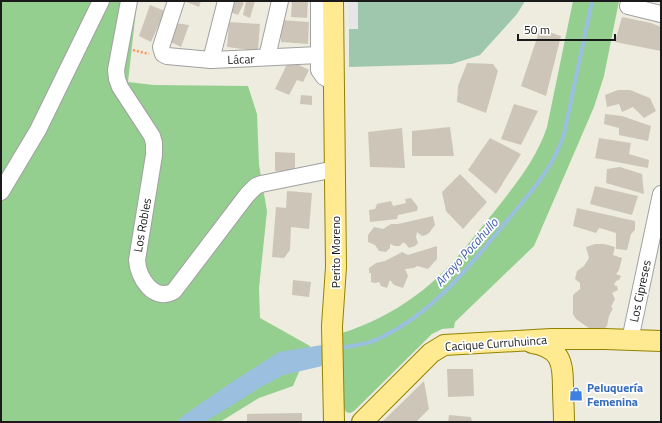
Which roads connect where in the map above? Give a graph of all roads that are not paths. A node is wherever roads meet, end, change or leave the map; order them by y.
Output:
1 (101, 1) edge
2 (129, 1) edge
3 (176, 1) edge
4 (226, 1) edge
5 (280, 1) edge
6 (319, 1) edge
7 (333, 1) edge
8 (628, 6) dead end
9 (661, 14) edge
10 (319, 55) junction
11 (267, 57) junction
12 (211, 60) junction
13 (334, 82) junction
14 (334, 169) junction
15 (1, 192) edge
16 (661, 194) edge
17 (605, 339) junction
18 (630, 340) junction
19 (520, 341) junction
20 (661, 341) edge
21 (563, 371) junction
22 (334, 422) edge
23 (362, 422) edge
24 (564, 422) edge

1 - 15 street
2 - 14 street, Los Robles
3 - 12 street, Lácar
4 - 12 street
5 - 11 street
6 - 10 street
7 - 13 main road, Perito Moreno
8 - 9 street
10 - 11 street, Lácar
10 - 13 street
11 - 12 street, Lácar
13 - 14 main road, Perito Moreno
14 - 22 main road, Perito Moreno
16 - 18 street, Los Cipreses
17 - 18 main road, Cacique Curruhuinca
17 - 19 main road, Cacique Curruhuinca
17 - 21 main road
18 - 20 main road, Cacique Curruhuinca
19 - 21 main road
19 - 23 main road, Cacique Curruhuinca
21 - 24 main road

